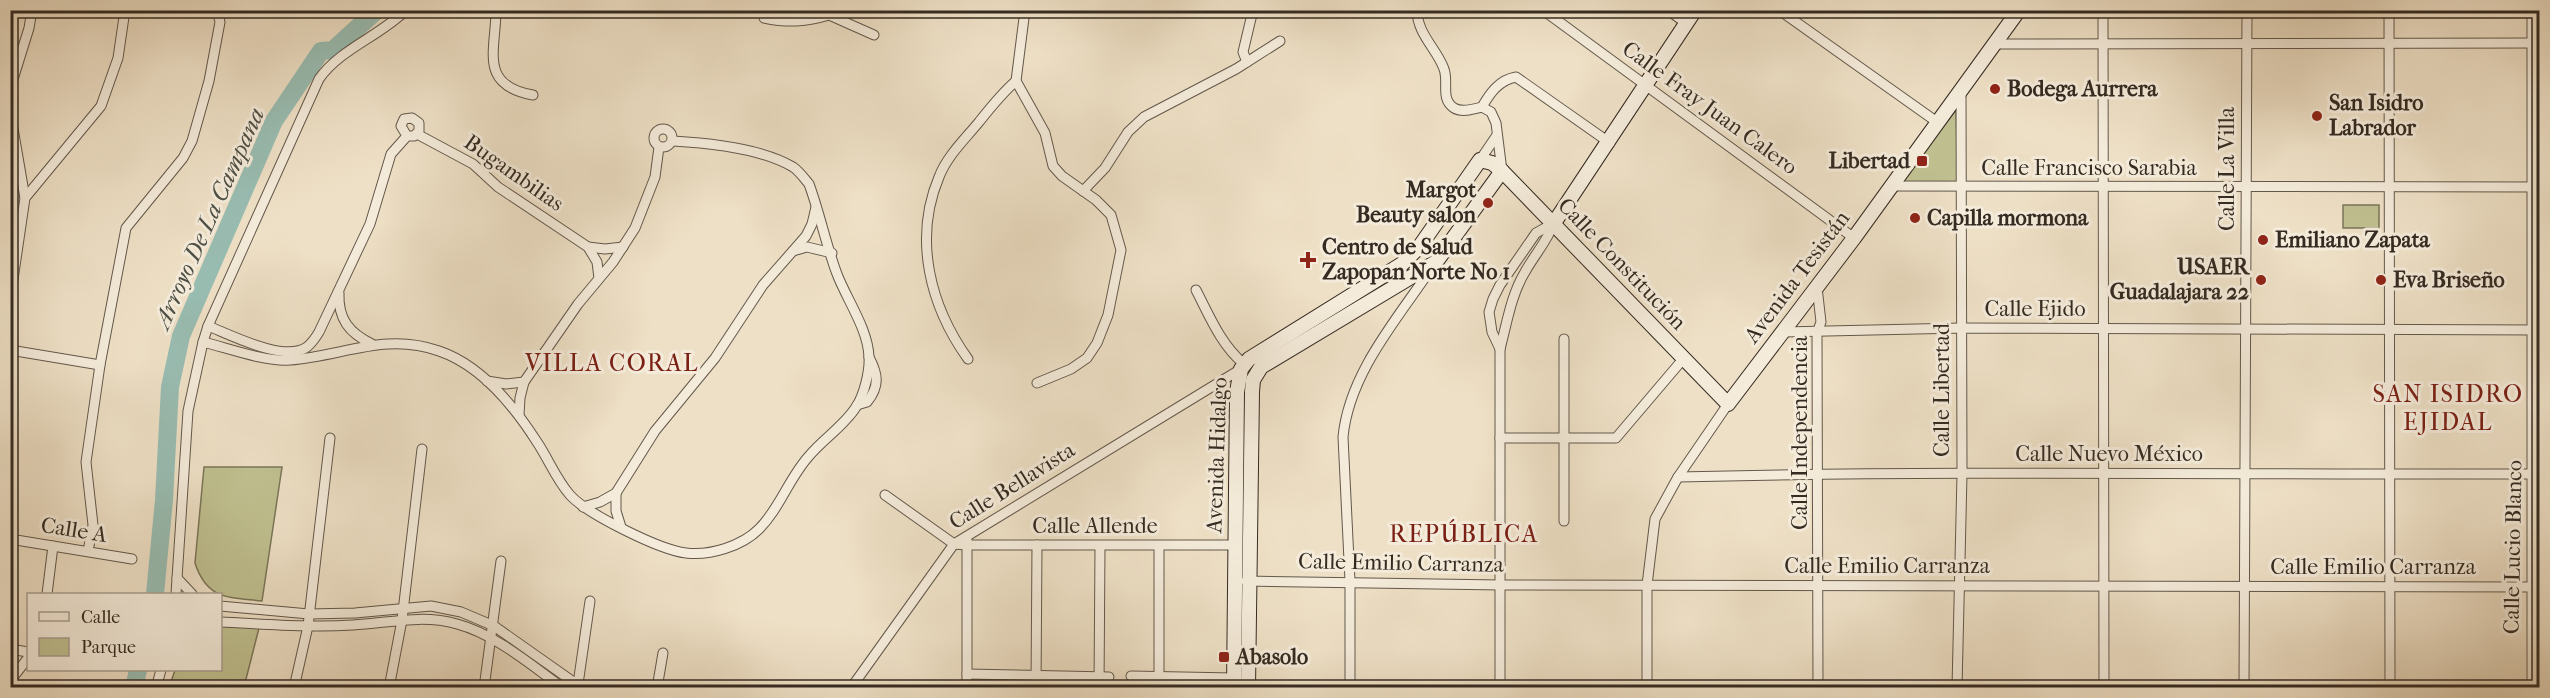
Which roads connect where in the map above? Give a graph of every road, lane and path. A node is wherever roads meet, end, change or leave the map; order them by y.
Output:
1 (32, 10) edge
2 (125, 10) edge
3 (217, 10) edge
4 (406, 10) edge
5 (496, 10) edge
6 (1025, 10) edge
7 (1252, 10) edge
8 (1417, 10) edge
9 (1543, 10) edge
10 (1668, 10) edge
11 (1695, 10) edge
12 (1779, 10) edge
13 (2019, 10) edge
14 (2103, 10) edge
15 (2247, 10) edge
16 (2389, 10) edge
17 (2532, 10) edge
18 (830, 13) edge
19 (764, 18) dead end
20 (1687, 24) junction
21 (874, 35) dead end
22 (1280, 41) dead end
23 (2247, 43) junction
24 (2389, 43) junction
25 (2536, 43) edge
26 (1996, 44) junction
27 (2103, 44) junction
28 (1247, 62) junction
29 (1016, 81) junction
30 (1647, 86) junction
31 (10, 89) edge
32 (1961, 92) junction
33 (533, 96) dead end
34 (1482, 107) junction
35 (10, 111) edge
36 (1937, 122) junction
37 (1497, 135) junction
38 (673, 141) junction
39 (1610, 143) junction
40 (659, 147) junction
41 (1480, 159) junction
42 (1502, 171) junction
43 (1890, 186) junction
44 (2104, 187) junction
45 (2390, 187) junction
46 (2536, 187) edge
47 (1961, 188) junction
48 (2246, 188) junction
49 (1083, 190) junction
50 (26, 198) junction
51 (817, 205) junction
52 (1554, 223) junction
53 (1854, 238) junction
54 (623, 246) junction
55 (588, 247) junction
56 (793, 251) junction
57 (832, 253) junction
58 (1436, 262) junction
59 (599, 278) junction
60 (1817, 287) junction
61 (1196, 290) dead end
62 (339, 291) junction
63 (10, 300) edge
64 (208, 326) junction
65 (1961, 328) junction
66 (2105, 329) junction
67 (2246, 329) junction
68 (2390, 329) junction
69 (2536, 330) edge
70 (1783, 332) junction
71 (1817, 333) junction
72 (1564, 339) dead end
73 (204, 342) junction
74 (372, 344) junction
75 (1500, 348) junction
76 (10, 350) edge
77 (1684, 358) junction
78 (968, 359) dead end
79 (100, 365) junction
80 (1242, 366) junction
81 (487, 381) junction
82 (524, 381) junction
83 (1037, 383) dead end
84 (1728, 404) junction
85 (519, 415) junction
86 (330, 438) dead end
87 (1500, 438) junction
88 (1564, 438) junction
89 (1237, 442) junction
90 (1251, 442) junction
91 (422, 449) dead end
92 (2105, 472) junction
93 (1819, 474) junction
94 (2245, 474) junction
95 (2390, 474) junction
96 (2536, 474) edge
97 (1962, 475) junction
98 (1678, 477) junction
99 (616, 493) junction
100 (885, 495) dead end
101 (584, 507) junction
102 (1564, 521) dead end
103 (621, 527) junction
104 (974, 530) junction
105 (10, 539) edge
106 (954, 544) junction
107 (966, 545) junction
108 (1235, 545) junction
109 (53, 546) junction
110 (1037, 546) junction
111 (1100, 546) junction
112 (1159, 547) junction
113 (88, 551) junction
114 (132, 559) dead end
115 (501, 561) dead end
116 (177, 578) junction
117 (1234, 581) junction
118 (1249, 581) junction
119 (1350, 582) junction
120 (1501, 585) junction
121 (1647, 585) junction
122 (1818, 585) junction
123 (2105, 585) junction
124 (1958, 586) junction
125 (2243, 586) junction
126 (2391, 587) junction
127 (2535, 587) edge
128 (47, 593) edge
129 (176, 593) edge
130 (191, 593) edge
131 (590, 601) dead end
132 (222, 606) edge
133 (403, 608) junction
134 (309, 614) junction
135 (402, 620) junction
136 (222, 622) edge
137 (308, 626) junction
138 (494, 626) junction
139 (492, 640) junction
140 (10, 649) edge
141 (27, 651) edge
142 (663, 653) dead end
143 (27, 659) edge
144 (160, 671) edge
145 (967, 674) junction
146 (1036, 676) junction
147 (1131, 676) dead end
148 (1104, 677) junction
149 (10, 681) edge
150 (1159, 683) edge
151 (1234, 683) edge
152 (578, 686) edge
153 (156, 687) edge
154 (294, 687) edge
155 (389, 687) edge
156 (484, 687) edge
157 (563, 687) edge
158 (657, 687) edge
159 (851, 687) edge
160 (967, 687) edge
161 (1036, 687) edge
162 (1099, 687) edge
163 (1248, 687) edge
164 (1350, 687) edge
165 (1500, 687) edge
166 (1647, 687) edge
167 (1818, 687) edge
168 (1957, 687) edge
169 (2104, 687) edge
170 (2244, 687) edge
171 (2390, 687) edge
172 (2532, 687) edge

1 - 31 street
2 - 50 street
3 - 79 street
4 - 64 street
5 - 33 street
6 - 29 street
7 - 28 street
8 - 34 street
9 - 30 street, Calle Fray Juan Calero
10 - 20 street
11 - 20 main road
12 - 36 street
13 - 26 main road, Avenida Tesistán
14 - 27 street
15 - 23 street, Calle La Villa
16 - 24 street
17 - 25 street, Calle Lucio Blanco
18 - 19 street
18 - 21 street
20 - 30 main road
22 - 28 street
23 - 24 street
23 - 27 street
23 - 48 street, Calle La Villa
24 - 25 street
24 - 45 street
25 - 46 street, Calle Lucio Blanco
26 - 27 street
26 - 32 main road, Avenida Tesistán
27 - 44 street
28 - 49 street
29 - 49 street
29 - 78 street
30 - 39 main road
30 - 53 street, Calle Fray Juan Calero
32 - 36 main road, Avenida Tesistán
32 - 47 street, Calle Libertad
34 - 37 street
34 - 39 street
35 - 50 street
36 - 43 main road, Avenida Tesistán
37 - 41 street
37 - 42 street
38 - 40 street
38 - 40 street
38 - 51 street
39 - 52 main road
40 - 54 street
41 - 42 main road, Calle Constitución
41 - 80 main road, Avenida Hidalgo
42 - 52 main road, Calle Constitución
42 - 58 main road, Avenida Hidalgo
43 - 47 street, Calle Francisco Sarabia
43 - 53 main road, Avenida Tesistán
44 - 47 street, Calle Francisco Sarabia
44 - 48 street, Calle Francisco Sarabia
44 - 66 street
45 - 46 street, Calle Francisco Sarabia
45 - 48 street, Calle Francisco Sarabia
45 - 68 street
46 - 69 street, Calle Lucio Blanco
47 - 65 street, Calle Libertad
48 - 67 street, Calle La Villa
49 - 83 street
50 - 63 street
51 - 56 street
51 - 57 street
52 - 75 street
52 - 75 street
52 - 77 main road, Calle Constitución
53 - 60 main road, Avenida Tesistán
54 - 55 street
54 - 59 street
55 - 59 street
55 - 62 street, Bugambilias
56 - 57 street
56 - 99 street
57 - 103 street
58 - 90 main road, Avenida Hidalgo
58 - 119 street
59 - 82 street
60 - 70 main road, Avenida Tesistán
60 - 71 street, Calle Independencia
61 - 80 street
62 - 64 street
62 - 74 street
64 - 73 street
65 - 66 street, Calle Ejido
65 - 71 street, Calle Ejido
65 - 97 street, Calle Libertad
66 - 67 street, Calle Ejido
66 - 92 street
67 - 68 street, Calle Ejido
67 - 94 street, Calle La Villa
68 - 69 street, Calle Ejido
68 - 95 street
69 - 96 street, Calle Lucio Blanco
70 - 71 street, Calle Ejido
70 - 84 main road, Avenida Tesistán
71 - 93 street, Calle Independencia
72 - 88 street
73 - 74 street
73 - 116 street
74 - 81 street
75 - 87 street
76 - 79 street
77 - 84 main road, Calle Constitución
77 - 88 street
79 - 113 street
80 - 89 main road, Avenida Hidalgo
80 - 104 street, Calle Bellavista
81 - 82 street
81 - 85 street
82 - 85 street
84 - 98 street, Avenida Tesistán
85 - 101 street
86 - 134 street
87 - 88 street
87 - 120 street
88 - 102 street
89 - 90 main road
89 - 108 main road, Avenida Hidalgo
90 - 118 main road, Avenida Hidalgo
91 - 133 street
92 - 94 street, Calle Nuevo México
92 - 97 street, Calle Nuevo México
92 - 123 street
93 - 97 street, Calle Nuevo México
93 - 98 street, Calle Nuevo México
93 - 122 street, Calle Independencia
94 - 95 street, Calle Nuevo México
94 - 125 street, Calle La Villa
95 - 96 street, Calle Nuevo México
95 - 126 street
96 - 127 street, Calle Lucio Blanco
97 - 124 street, Calle Libertad
98 - 121 street, Avenida Tesistán
99 - 101 street
99 - 103 street
100 - 106 street
101 - 103 street
104 - 106 street, Calle Bellavista
104 - 107 street
105 - 109 street, Calle A
106 - 107 street, Calle Allende
106 - 159 street, Calle Bellavista
107 - 110 street, Calle Allende
107 - 145 street
108 - 112 street, Calle Allende
108 - 117 main road, Avenida Hidalgo
109 - 113 street, Calle A
109 - 128 street
110 - 111 street, Calle Allende
110 - 146 street
111 - 112 street, Calle Allende
111 - 148 street
112 - 150 street
113 - 114 street, Calle A
115 - 138 street
116 - 129 street
116 - 130 street
117 - 118 street, Calle Emilio Carranza
117 - 151 main road, Avenida Hidalgo
118 - 119 street, Calle Emilio Carranza
118 - 163 main road, Avenida Hidalgo
119 - 120 street, Calle Emilio Carranza
119 - 164 street
120 - 121 street, Calle Emilio Carranza
120 - 165 street
121 - 122 street, Calle Emilio Carranza
121 - 166 street, Avenida Tesistán
122 - 124 street, Calle Emilio Carranza
122 - 167 street, Calle Independencia
123 - 124 street, Calle Emilio Carranza
123 - 125 street, Calle Emilio Carranza
123 - 169 street
124 - 168 street, Calle Libertad
125 - 126 street, Calle Emilio Carranza
125 - 170 street, Calle La Villa
126 - 127 street, Calle Emilio Carranza
126 - 171 street
127 - 172 street, Calle Lucio Blanco
131 - 152 street
132 - 134 street
133 - 134 street
133 - 135 street
133 - 138 street
134 - 137 street
135 - 137 street
135 - 139 street
135 - 155 street
136 - 137 street
137 - 154 street
138 - 139 street
138 - 152 street
139 - 156 street
139 - 157 street
140 - 141 street
142 - 158 street
143 - 149 street
144 - 153 street
145 - 146 street
145 - 160 street
146 - 148 street
146 - 161 street
147 - 150 street
148 - 162 street
150 - 151 street

